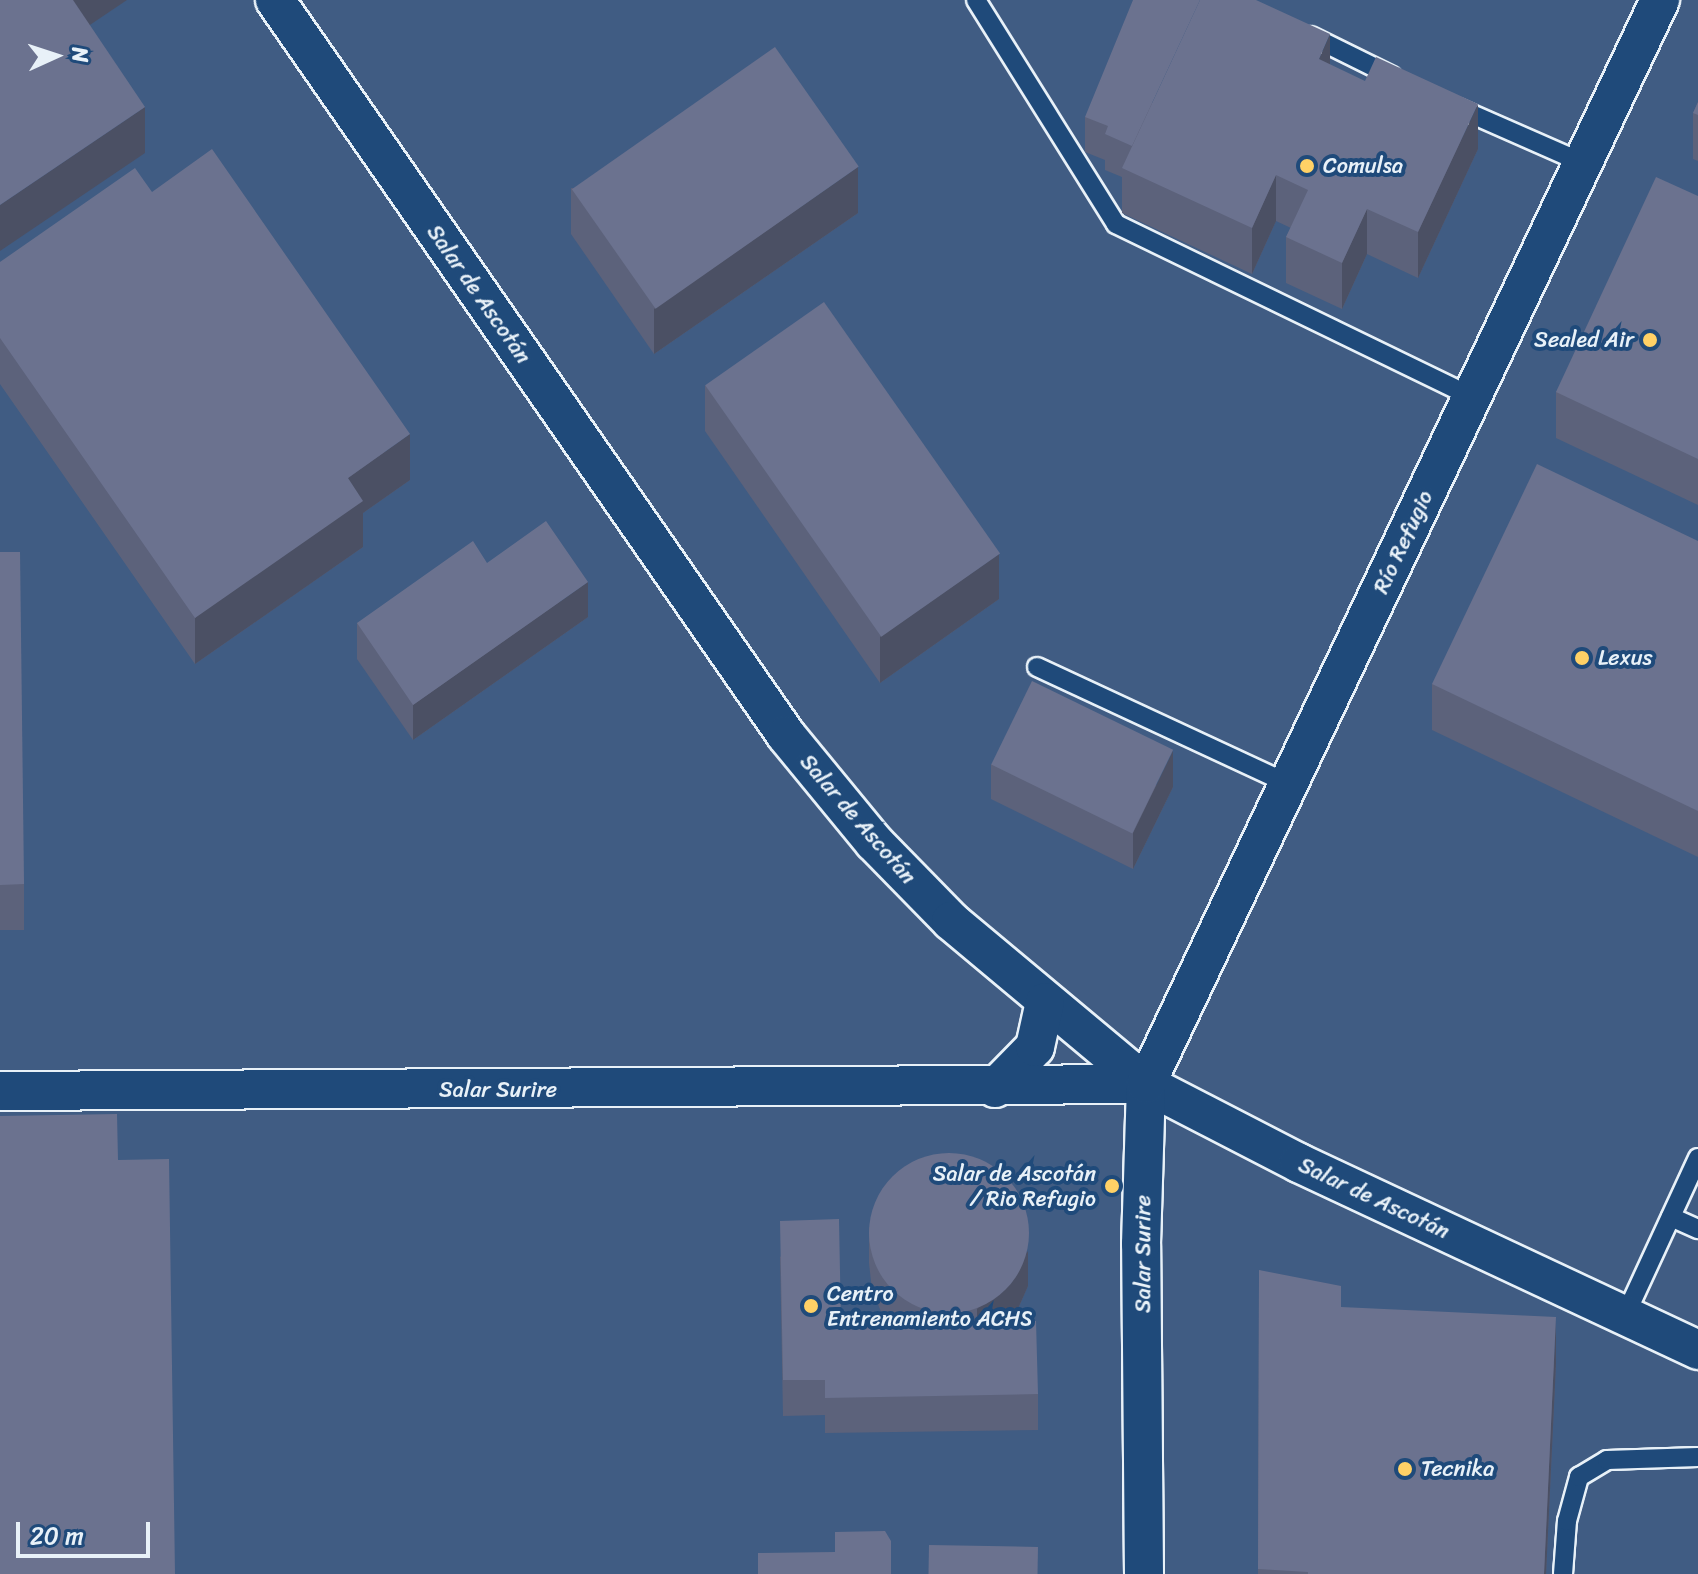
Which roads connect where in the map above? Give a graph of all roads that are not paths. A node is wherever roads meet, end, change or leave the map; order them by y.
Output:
1 (275, 0) edge
2 (976, 0) edge
3 (1660, 0) edge
4 (1293, 27) edge
5 (1405, 82) edge
6 (1433, 96) edge
7 (1583, 163) junction
8 (1472, 397) junction
9 (1037, 667) dead end
10 (1289, 784) junction
11 (1045, 1002) junction
12 (1146, 1084) junction
13 (995, 1088) junction
14 (0, 1091) edge
15 (1698, 1158) edge
16 (1671, 1217) junction
17 (1698, 1229) edge
18 (1625, 1316) junction
19 (1698, 1350) edge
20 (1698, 1457) edge
21 (1144, 1574) edge
22 (1563, 1574) edge

1 - 11 street, Salar de Ascotán
2 - 8 lane
3 - 7 street, Río Refugio
4 - 5 lane
6 - 7 lane
7 - 8 street, Río Refugio
8 - 10 street, Río Refugio
9 - 10 lane
10 - 12 street, Río Refugio
11 - 12 street, Salar de Ascotán
11 - 13 street
12 - 13 street, Salar Surire
12 - 18 street, Salar de Ascotán
12 - 21 street, Salar Surire
13 - 14 street, Salar Surire
15 - 16 lane
16 - 17 lane
16 - 18 lane
18 - 19 street, Salar de Ascotán
20 - 22 lane

